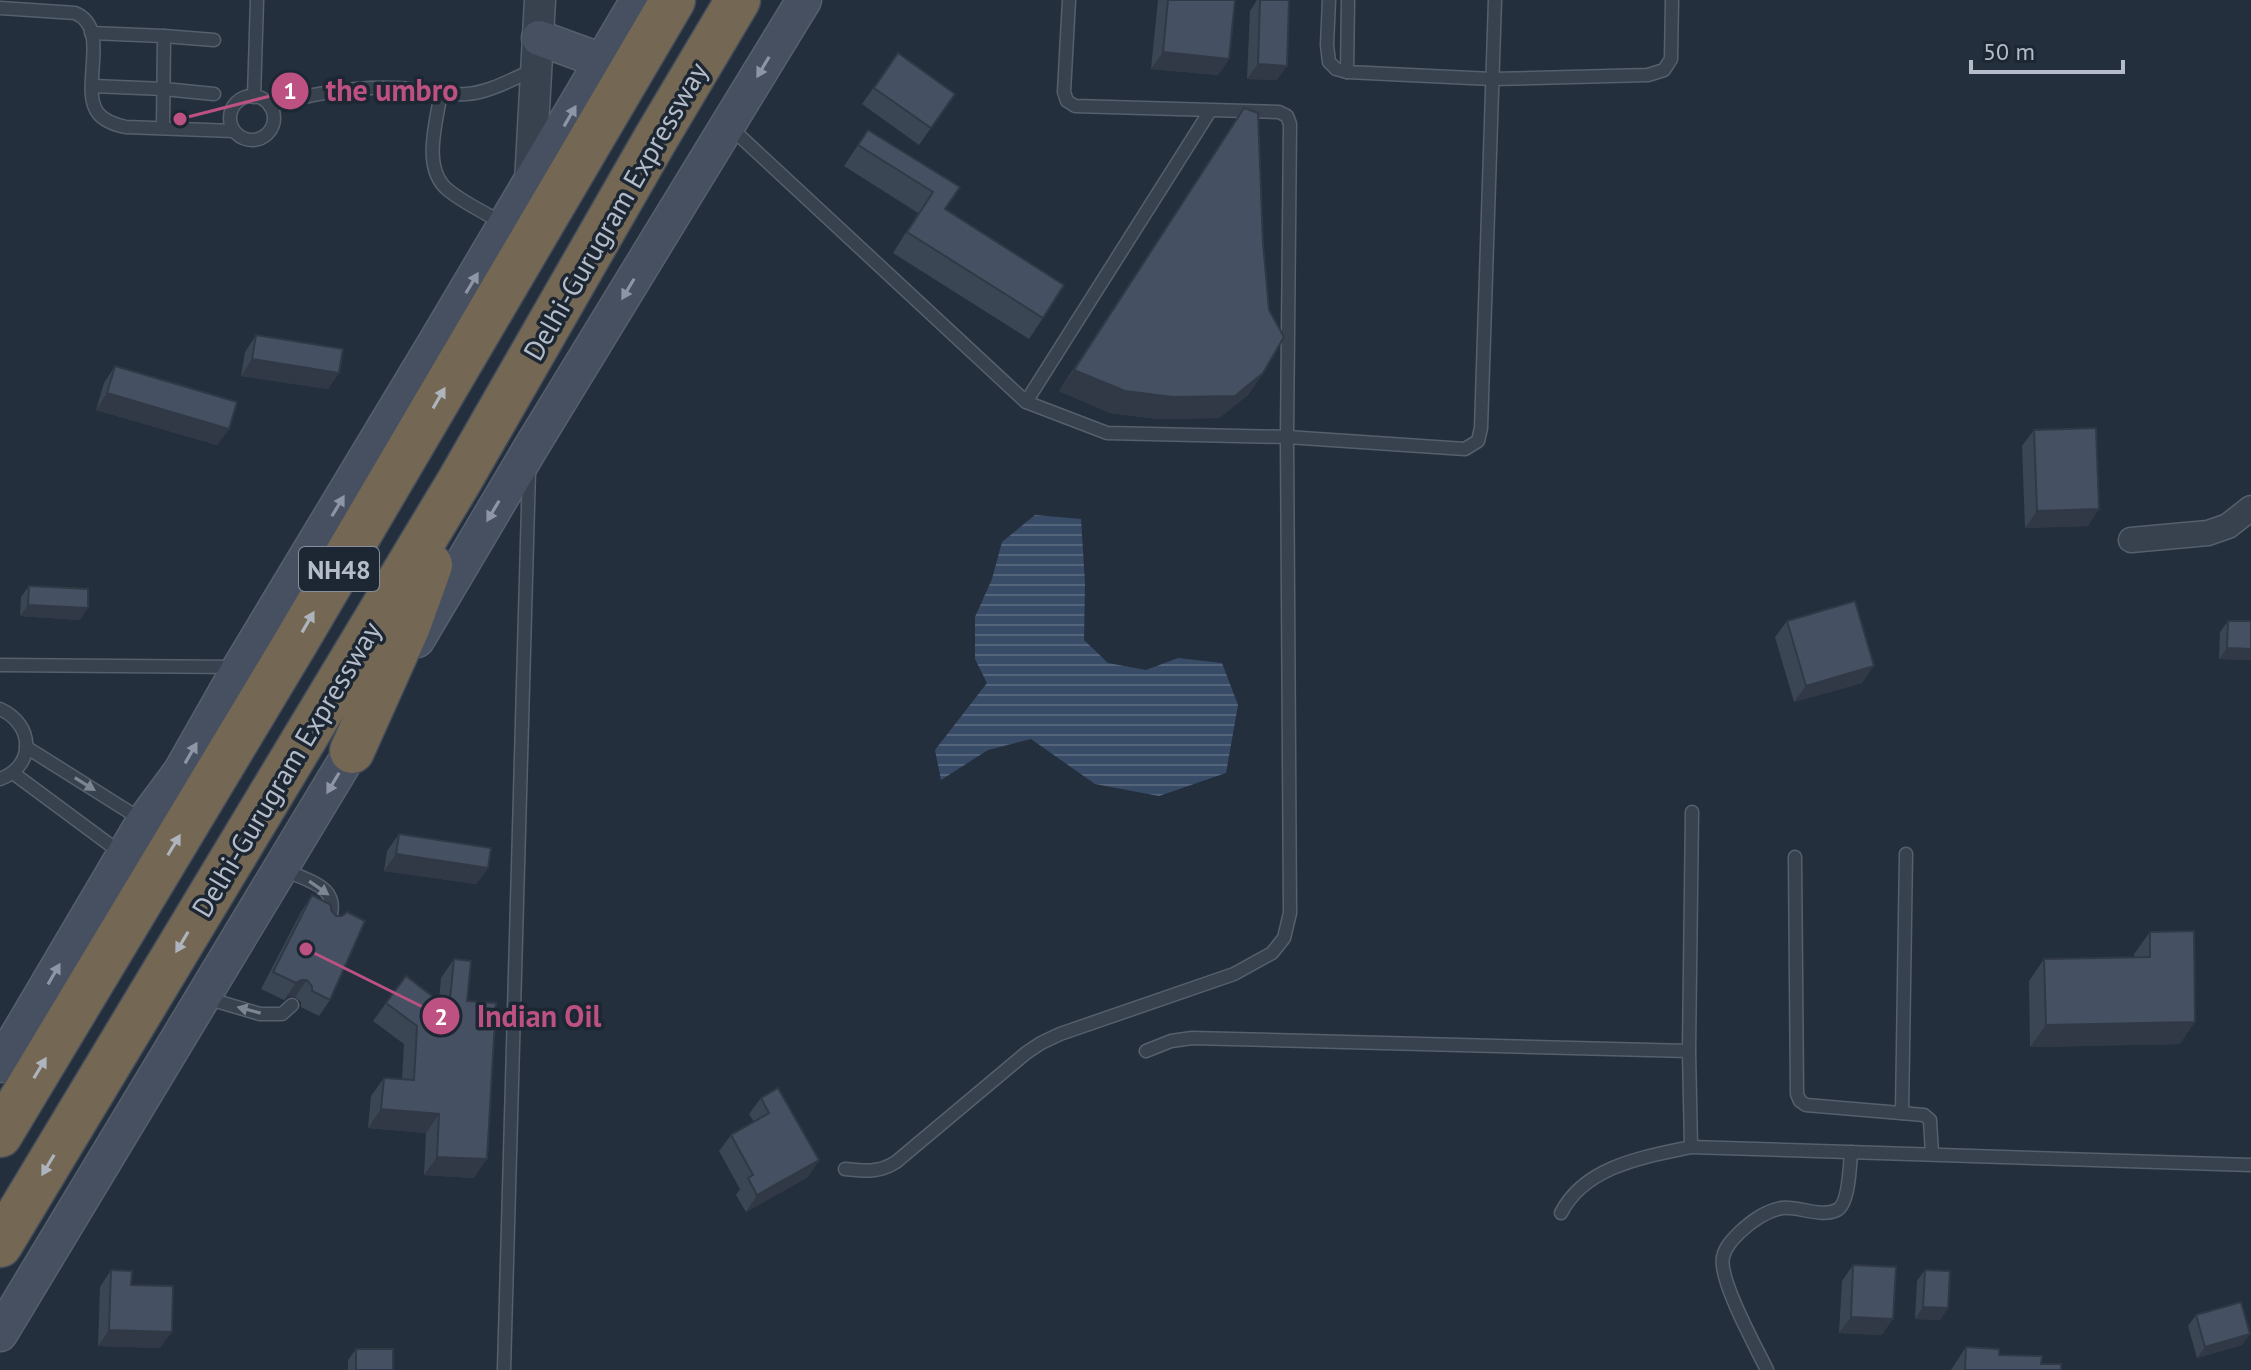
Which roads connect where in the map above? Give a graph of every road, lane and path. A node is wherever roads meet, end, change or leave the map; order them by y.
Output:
1 (257, 0) edge
2 (540, 0) edge
3 (638, 0) edge
4 (671, 0) edge
5 (738, 0) edge
6 (804, 0) edge
7 (1069, 0) edge
8 (1329, 0) edge
9 (1348, 0) edge
10 (1495, 0) edge
11 (1672, 0) edge
12 (0, 8) edge
13 (91, 33) junction
14 (164, 36) junction
15 (214, 40) dead end
16 (538, 53) junction
17 (597, 70) junction
18 (1347, 72) junction
19 (1492, 79) junction
20 (93, 86) junction
21 (164, 89) junction
22 (441, 92) junction
23 (214, 94) dead end
24 (254, 97) junction
25 (270, 106) junction
26 (1210, 111) junction
27 (728, 125) junction
28 (163, 128) junction
29 (233, 131) junction
30 (530, 183) junction
31 (506, 225) junction
32 (1026, 402) junction
33 (1287, 437) junction
34 (530, 449) junction
35 (460, 480) junction
36 (2251, 508) edge
37 (2131, 540) dead end
38 (0, 665) edge
39 (240, 667) junction
40 (0, 709) edge
41 (26, 747) junction
42 (352, 751) junction
43 (13, 773) junction
44 (0, 779) edge
45 (1692, 812) dead end
46 (144, 821) junction
47 (124, 854) junction
48 (1906, 854) dead end
49 (1795, 857) dead end
50 (281, 869) junction
51 (328, 924) edge
52 (203, 997) junction
53 (292, 1005) dead end
54 (1146, 1051) dead end
55 (1689, 1051) junction
56 (0, 1065) edge
57 (1902, 1113) junction
58 (0, 1135) edge
59 (1691, 1147) junction
60 (1851, 1152) junction
61 (1932, 1154) junction
62 (2251, 1165) edge
63 (845, 1169) dead end
64 (1561, 1213) dead end
65 (0, 1245) edge
66 (0, 1334) edge
67 (504, 1370) edge
68 (1767, 1370) edge

1 - 24 lane
2 - 16 street
3 - 17 main road
4 - 17 highway
58 -> 4 highway, Delhi-Gurugram Expressway / NH48
5 - 35 highway, Delhi-Gurugram Expressway / NH48
6 -> 27 main road
7 - 26 lane
8 - 18 lane
9 - 18 lane
10 - 19 lane
11 - 19 lane
12 - 13 lane
13 - 14 lane
13 - 20 lane
14 - 15 lane
14 - 21 lane
16 - 17 main road
16 - 22 lane
16 - 30 street
30 -> 17 main road
18 - 19 lane
19 - 33 lane
20 - 21 lane
20 - 28 lane
21 - 23 lane
21 - 28 lane
22 - 25 lane
22 - 31 lane
24 - 25 lane
24 - 29 lane
25 - 29 lane
26 - 32 lane
26 - 33 lane
27 - 32 lane
27 -> 34 main road
28 - 29 lane
30 - 31 main road
39 -> 31 main road
32 - 33 lane
33 - 63 lane
34 -> 42 main road
34 - 67 lane
35 - 42 highway
35 -> 65 highway, Delhi-Gurugram Expressway / NH48
36 - 37 street
38 - 39 lane
46 -> 39 main road
40 - 41 lane
41 - 43 lane
41 -> 46 lane
42 -> 50 main road
43 - 44 lane
43 - 47 lane
45 - 55 lane
46 - 47 main road
56 -> 47 main road
48 - 57 lane
49 - 57 lane
50 -> 51 lane
50 - 52 main road
53 -> 52 lane
52 - 66 main road
54 - 55 lane
55 - 59 lane
57 - 61 lane
59 - 60 lane
59 - 64 lane
60 - 61 lane
60 - 68 lane
61 - 62 lane

